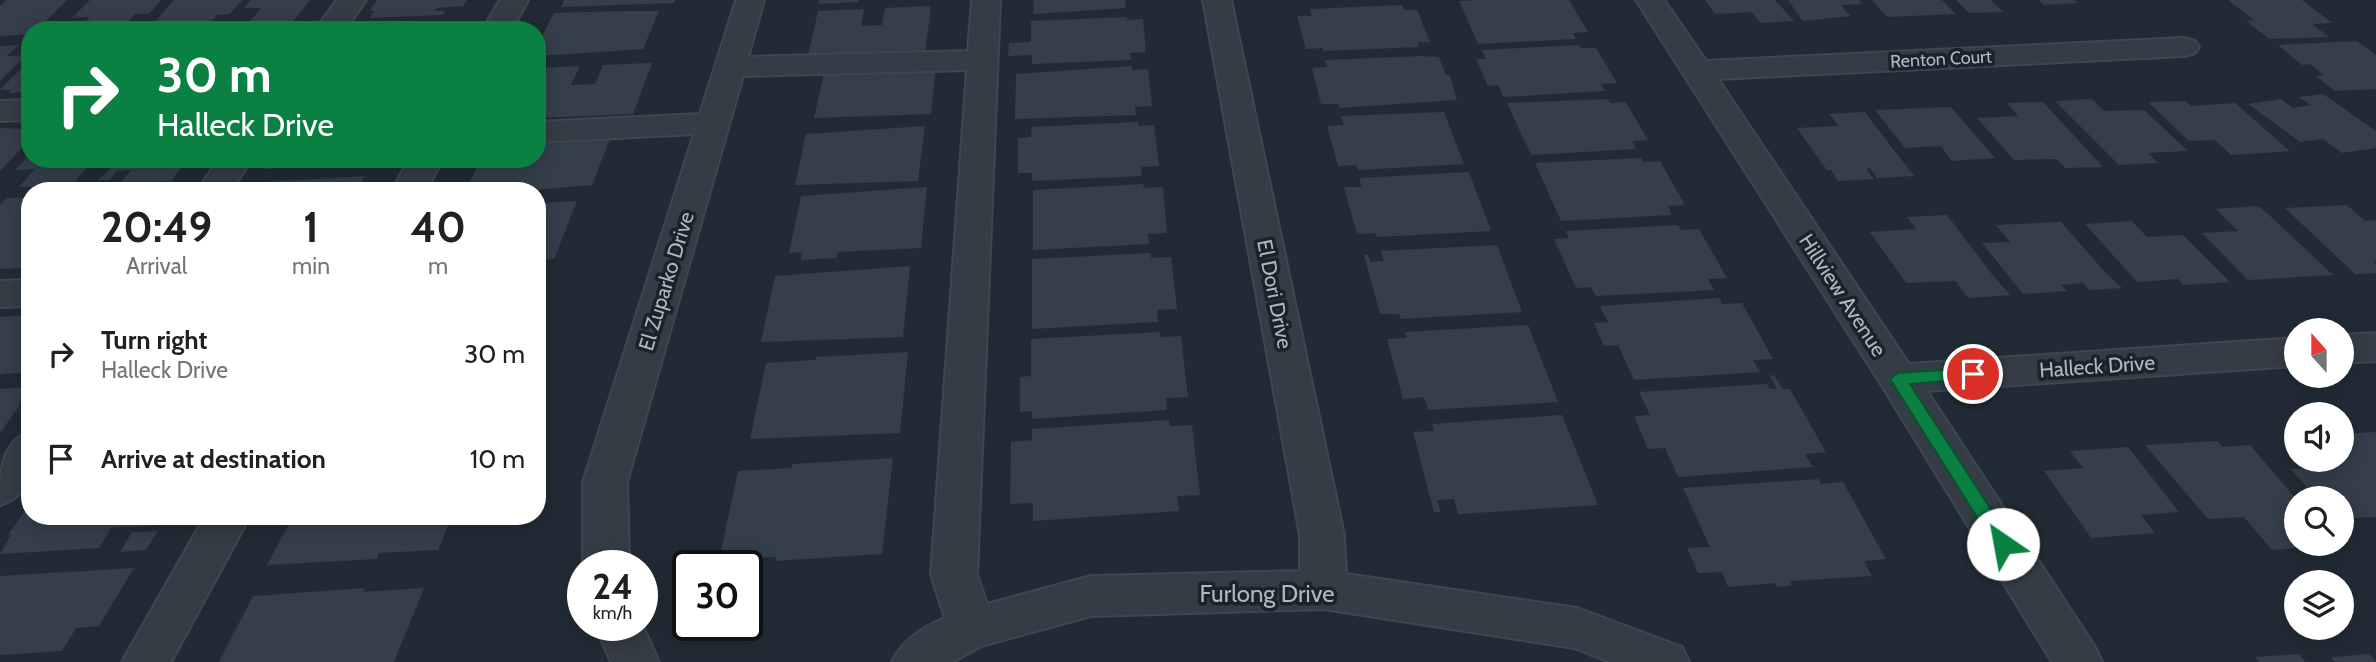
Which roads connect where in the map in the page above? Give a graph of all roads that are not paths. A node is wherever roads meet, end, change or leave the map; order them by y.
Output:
1 (352, 0) edge
2 (514, 0) edge
3 (750, 0) edge
4 (986, 0) edge
5 (1217, 0) edge
6 (1650, 0) edge
7 (337, 21) edge
8 (502, 21) edge
9 (2184, 47) dead end
10 (983, 60) junction
11 (730, 67) junction
12 (1699, 71) junction
13 (21, 110) edge
14 (0, 111) edge
15 (713, 123) junction
16 (546, 132) edge
17 (21, 293) edge
18 (0, 294) edge
19 (2376, 346) edge
20 (2354, 348) edge
21 (2284, 353) edge
22 (1898, 379) junction
23 (21, 459) edge
24 (0, 488) edge
25 (223, 525) edge
26 (606, 550) edge
27 (1324, 590) junction
28 (972, 628) junction
29 (626, 641) edge
30 (146, 662) edge
31 (635, 662) edge
32 (916, 662) edge
33 (1665, 662) edge
34 (2078, 662) edge

1 - 7 street
2 - 8 street
3 - 11 street, El Zuparko Drive
4 - 10 street
5 - 27 street, El Dori Drive
6 - 12 street, Hillview Avenue
9 - 12 street, Renton Court
10 - 11 street
10 - 28 street
11 - 15 street, El Zuparko Drive
12 - 22 street, Hillview Avenue
13 - 14 street
15 - 16 street
15 - 26 street, El Zuparko Drive
17 - 18 street
19 - 20 street
21 - 22 street, Halleck Drive
22 - 34 street, Hillview Avenue
23 - 24 street
25 - 30 street
27 - 28 street, Furlong Drive
27 - 33 street, Furlong Drive
28 - 32 street, Furlong Drive
29 - 31 street

